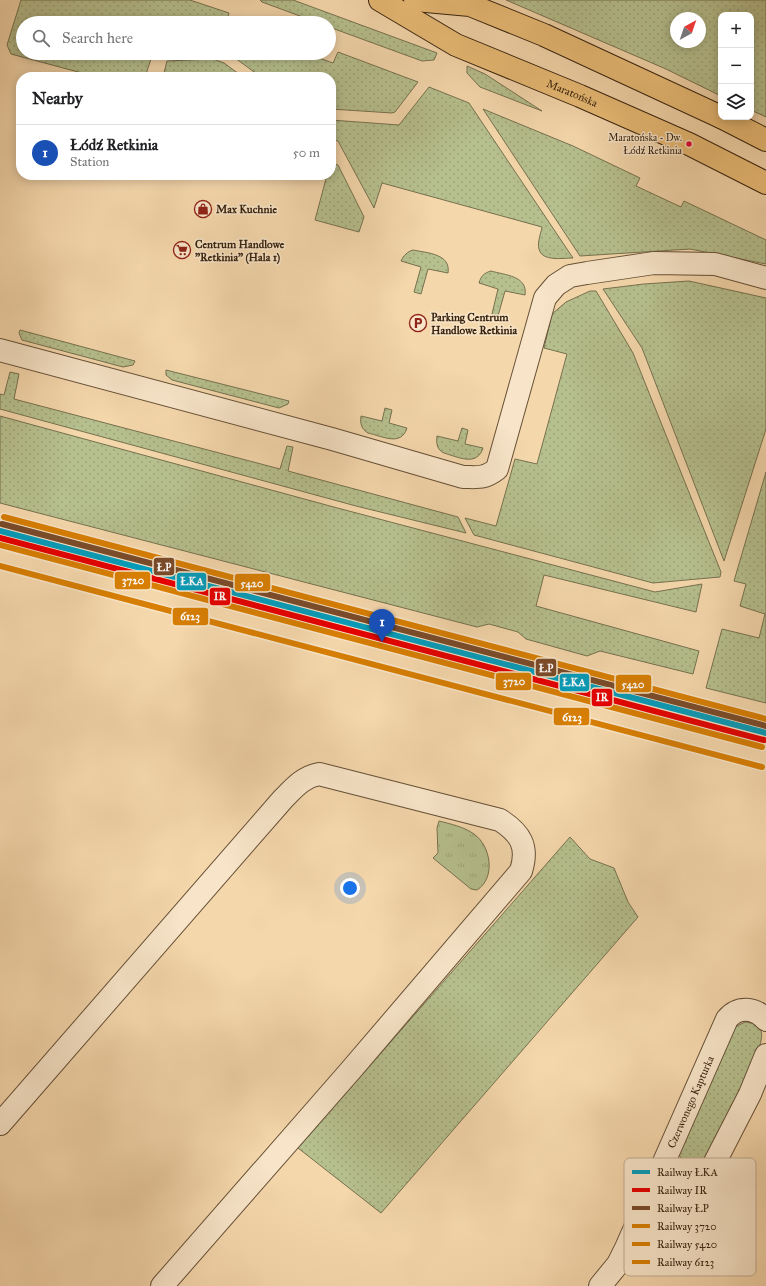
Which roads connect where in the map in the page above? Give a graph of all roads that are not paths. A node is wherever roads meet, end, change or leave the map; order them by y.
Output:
1 (380, 0) edge
2 (415, 0) edge
3 (718, 116) edge
4 (727, 120) edge
5 (766, 140) edge
6 (766, 183) edge
7 (766, 278) edge
8 (0, 350) edge
9 (766, 1020) edge
10 (766, 1055) edge
11 (0, 1124) edge
12 (666, 1158) edge
13 (717, 1158) edge
14 (624, 1251) edge
15 (162, 1286) edge
16 (600, 1286) edge

1 - 6 main road, Maratońska
2 - 3 main road
4 - 5 main road
7 - 8 street
9 - 12 street, Czerwonego Kapturka
10 - 13 street
11 - 15 street
14 - 16 street, Czerwonego Kapturka

